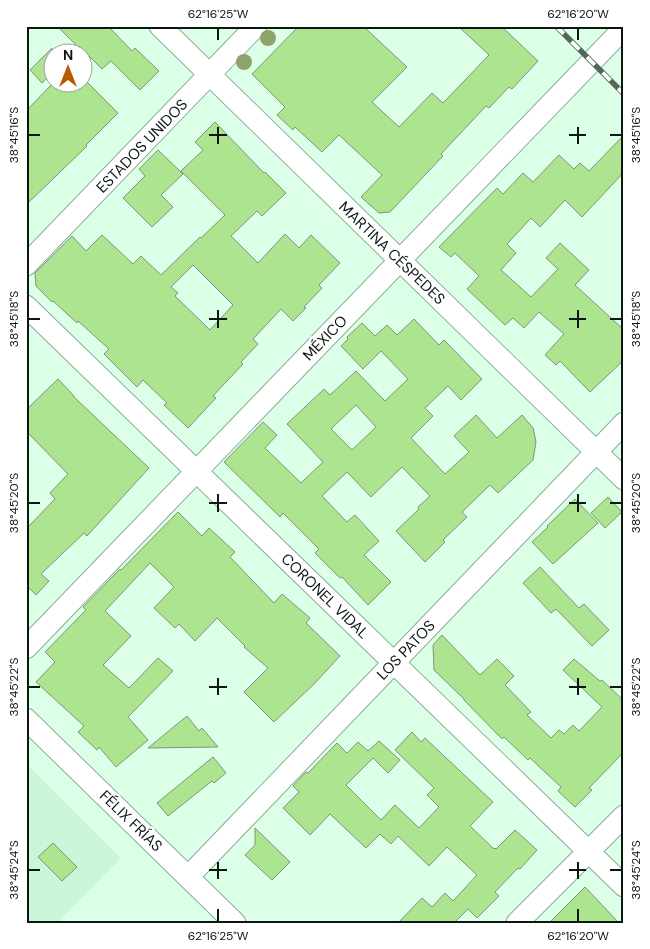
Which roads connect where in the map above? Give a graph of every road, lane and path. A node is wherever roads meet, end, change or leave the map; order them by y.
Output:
1 (160, 26) edge
2 (256, 26) edge
3 (624, 28) edge
4 (210, 75) junction
5 (399, 260) junction
6 (26, 265) edge
7 (26, 306) edge
8 (624, 423) edge
9 (596, 452) junction
10 (196, 471) junction
11 (624, 479) edge
12 (26, 648) edge
13 (394, 662) junction
14 (26, 720) edge
15 (624, 816) edge
16 (589, 852) junction
17 (188, 877) junction
18 (624, 886) edge
19 (235, 923) edge
20 (517, 923) edge

1 - 4 street, MARTINA CÉSPEDES
2 - 4 street, ESTADOS UNIDOS
3 - 5 street, MÉXICO
4 - 5 street, MARTINA CÉSPEDES
4 - 6 street, ESTADOS UNIDOS
5 - 9 street, MARTINA CÉSPEDES
5 - 10 street, MÉXICO
7 - 10 street, CORONEL VIDAL
8 - 9 street, LOS PATOS
9 - 11 street, MARTINA CÉSPEDES
9 - 13 street, LOS PATOS
10 - 12 street, MÉXICO
10 - 13 street, CORONEL VIDAL
13 - 16 street, CORONEL VIDAL
13 - 17 street, LOS PATOS
14 - 17 street, FÉLIX FRÍAS
15 - 16 street
16 - 18 street, CORONEL VIDAL
16 - 20 street
17 - 19 street, FÉLIX FRÍAS

